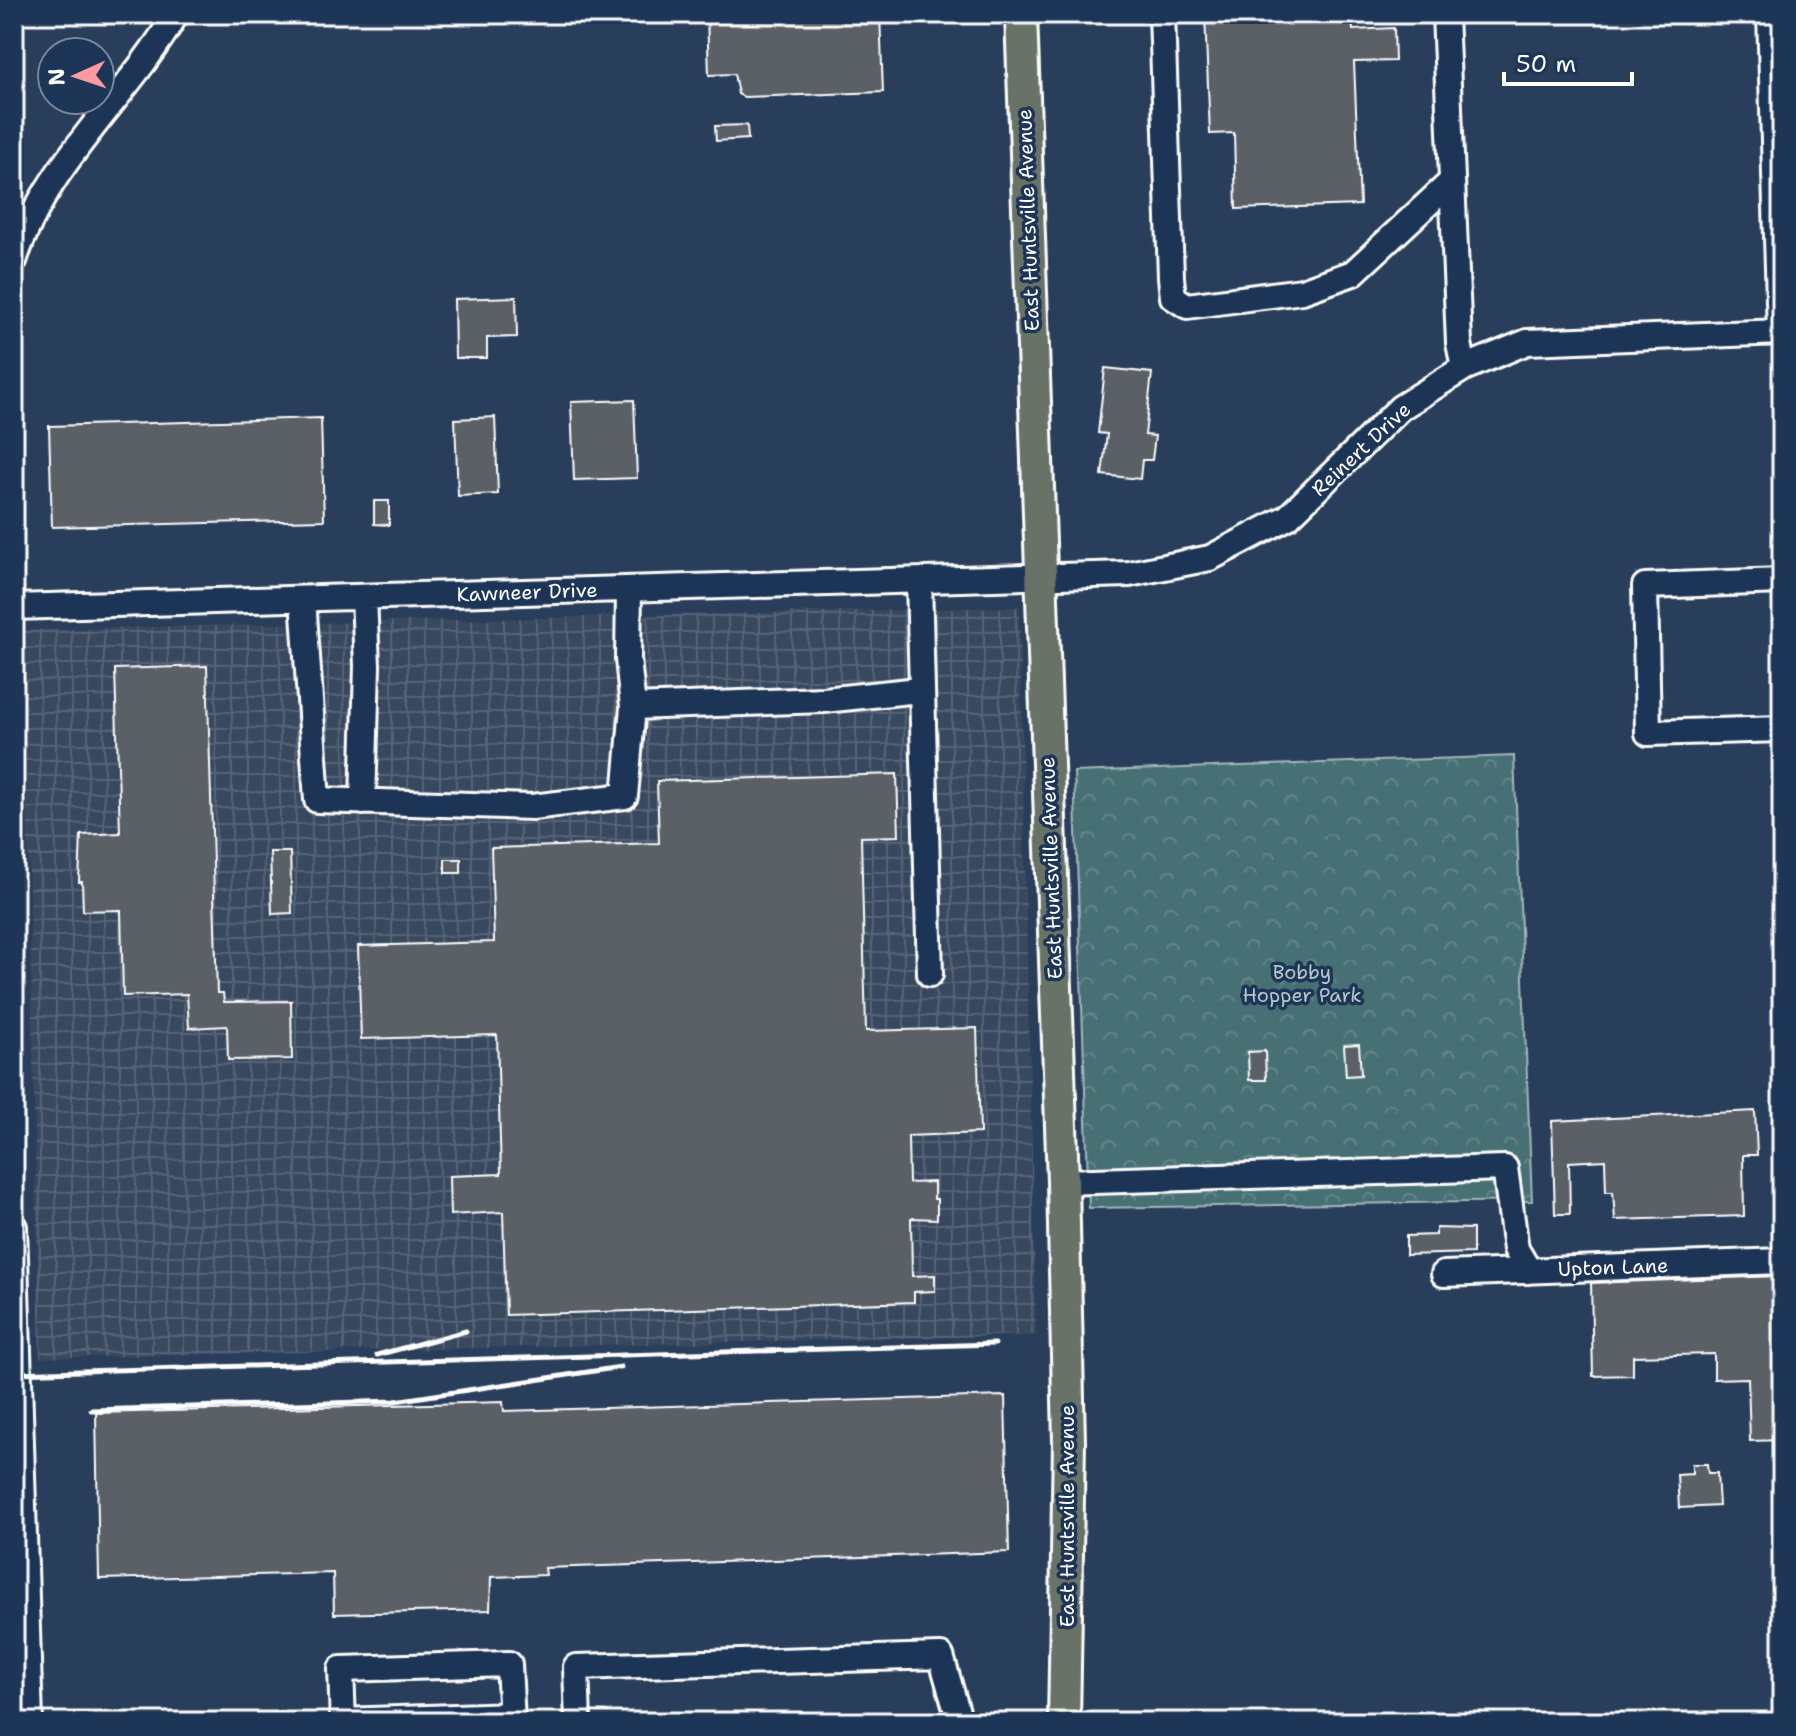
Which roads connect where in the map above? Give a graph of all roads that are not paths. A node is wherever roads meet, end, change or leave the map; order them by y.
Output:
1 (176, 14) edge
2 (1021, 14) edge
3 (1162, 14) edge
4 (1445, 14) edge
5 (1770, 14) edge
6 (1452, 181) junction
7 (14, 261) edge
8 (1781, 332) edge
9 (1464, 368) junction
10 (1040, 578) junction
11 (919, 581) junction
12 (1782, 581) edge
13 (629, 590) junction
14 (364, 597) junction
15 (303, 599) junction
16 (14, 607) edge
17 (919, 690) junction
18 (633, 707) junction
19 (1782, 729) edge
20 (363, 802) junction
21 (930, 974) dead end
22 (1063, 1182) junction
23 (14, 1227) edge
24 (1782, 1261) edge
25 (1529, 1271) junction
26 (1444, 1274) dead end
27 (511, 1719) edge
28 (342, 1721) edge
29 (30, 1722) edge
30 (578, 1722) edge
31 (960, 1722) edge
32 (1064, 1722) edge

1 - 7 street
2 - 10 main road, East Huntsville Avenue
3 - 6 street
4 - 6 street
5 - 8 street
6 - 9 street
8 - 9 street, Reinert Drive
9 - 10 street, Reinert Drive
10 - 11 street, Kawneer Drive
10 - 22 main road, East Huntsville Avenue
11 - 13 street, Kawneer Drive
11 - 17 street
12 - 19 street
13 - 14 street, Kawneer Drive
13 - 18 street
14 - 15 street, Kawneer Drive
14 - 20 street
15 - 16 street, Kawneer Drive
15 - 20 street
17 - 18 street
17 - 21 street
18 - 20 street
22 - 25 street
22 - 32 main road, East Huntsville Avenue
23 - 29 street
24 - 25 street, Upton Lane
25 - 26 street, Upton Lane
27 - 28 street
27 - 28 street
30 - 31 street

